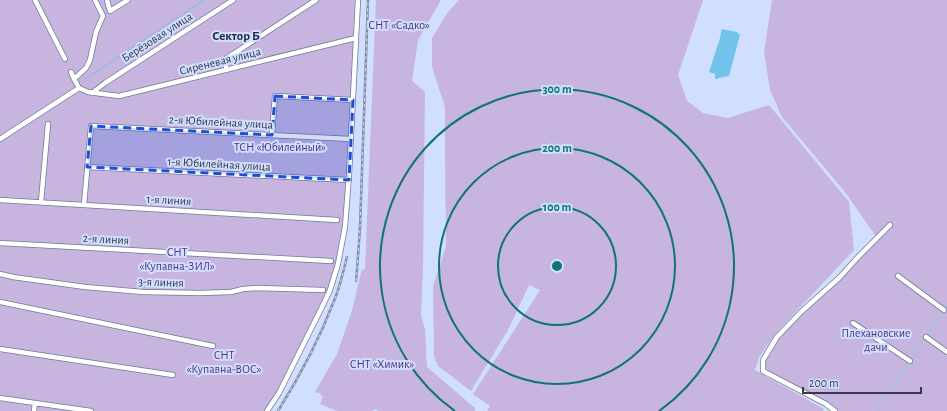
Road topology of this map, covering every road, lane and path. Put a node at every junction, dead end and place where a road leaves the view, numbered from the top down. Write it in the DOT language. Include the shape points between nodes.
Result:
graph roads {
  1 [pos="35,0"];
  2 [pos="95,0"];
  3 [pos="107,0"];
  4 [pos="128,0"];
  5 [pos="233,0"];
  6 [pos="316,0"];
  7 [pos="358,0"];
  8 [pos="356,38"];
  9 [pos="64,59"];
  10 [pos="227,70"];
  11 [pos="71,72"];
  12 [pos="74,79"];
  13 [pos="79,88"];
  14 [pos="90,92"];
  15 [pos="353,100"];
  16 [pos="48,124"];
  17 [pos="272,135"];
  18 [pos="0,139"];
  19 [pos="351,139"];
  20 [pos="87,167"];
  21 [pos="349,180"];
  22 [pos="0,200"];
  23 [pos="41,202"];
  24 [pos="84,205"];
  25 [pos="337,220"];
  26 [pos="890,225"];
  27 [pos="0,243"];
  28 [pos="331,261"];
  29 [pos="0,274"];
  30 [pos="898,276"];
  31 [pos="323,290"];
  32 [pos="0,302"];
  33 [pos="944,310"];
  34 [pos="854,323"];
  35 [pos="926,337"];
  36 [pos="213,346"];
  37 [pos="0,349"];
  38 [pos="947,352"];
  39 [pos="910,361"];
  40 [pos="174,375"];
  41 [pos="0,398"];
  42 [pos="35,403"];
  43 [pos="34,411"];
  44 [pos="91,411"];
  45 [pos="267,411"];
  46 [pos="835,411"];
  1 -- 9 [label="street"];
  2 -- 12 [label="street" via="103,16 96,32 90,60 86,68"];
  3 -- 4 [label="street" via="110,11"];
  5 -- 14 [label="street, Берёзовая улица"];
  6 -- 10 [label="street" via="224,60"];
  7 -- 8 [label="street"];
  8 -- 10 [label="street, Сиреневая улица"];
  8 -- 15 [label="street"];
  10 -- 14 [label="street, Сиреневая улица" via="119,96"];
  11 -- 12 [label="street"];
  12 -- 13 [label="street"];
  13 -- 14 [label="street, Сиреневая улица"];
  13 -- 18 [label="street"];
  15 -- 17 [label="street" via="275,96"];
  15 -- 19 [label="street"];
  16 -- 23 [label="street"];
  17 -- 19 [label="street, 2-я Юбилейная улица"];
  17 -- 20 [label="street, 2-я Юбилейная улица" via="91,126"];
  19 -- 21 [label="street"];
  20 -- 21 [label="street, 1-я Юбилейная улица"];
  20 -- 24 [label="street"];
  21 -- 45 [label="street" via="345,227 330,290 279,393"];
  22 -- 23 [label="street, 1-я линия"];
  23 -- 24 [label="street, 1-я линия"];
  24 -- 25 [label="street, 1-я линия"];
  26 -- 46 [label="street" via="777,337 763,360 763,371"];
  27 -- 28 [label="street, 2-я линия"];
  29 -- 31 [label="street, 3-я линия" via="85,287 143,292 231,292 257,288"];
  30 -- 33 [label="street"];
  32 -- 36 [label="street"];
  34 -- 39 [label="street"];
  35 -- 38 [label="street"];
  37 -- 40 [label="street"];
  41 -- 42 [label="street"];
  42 -- 43 [label="street"];
  42 -- 44 [label="street"];
}
